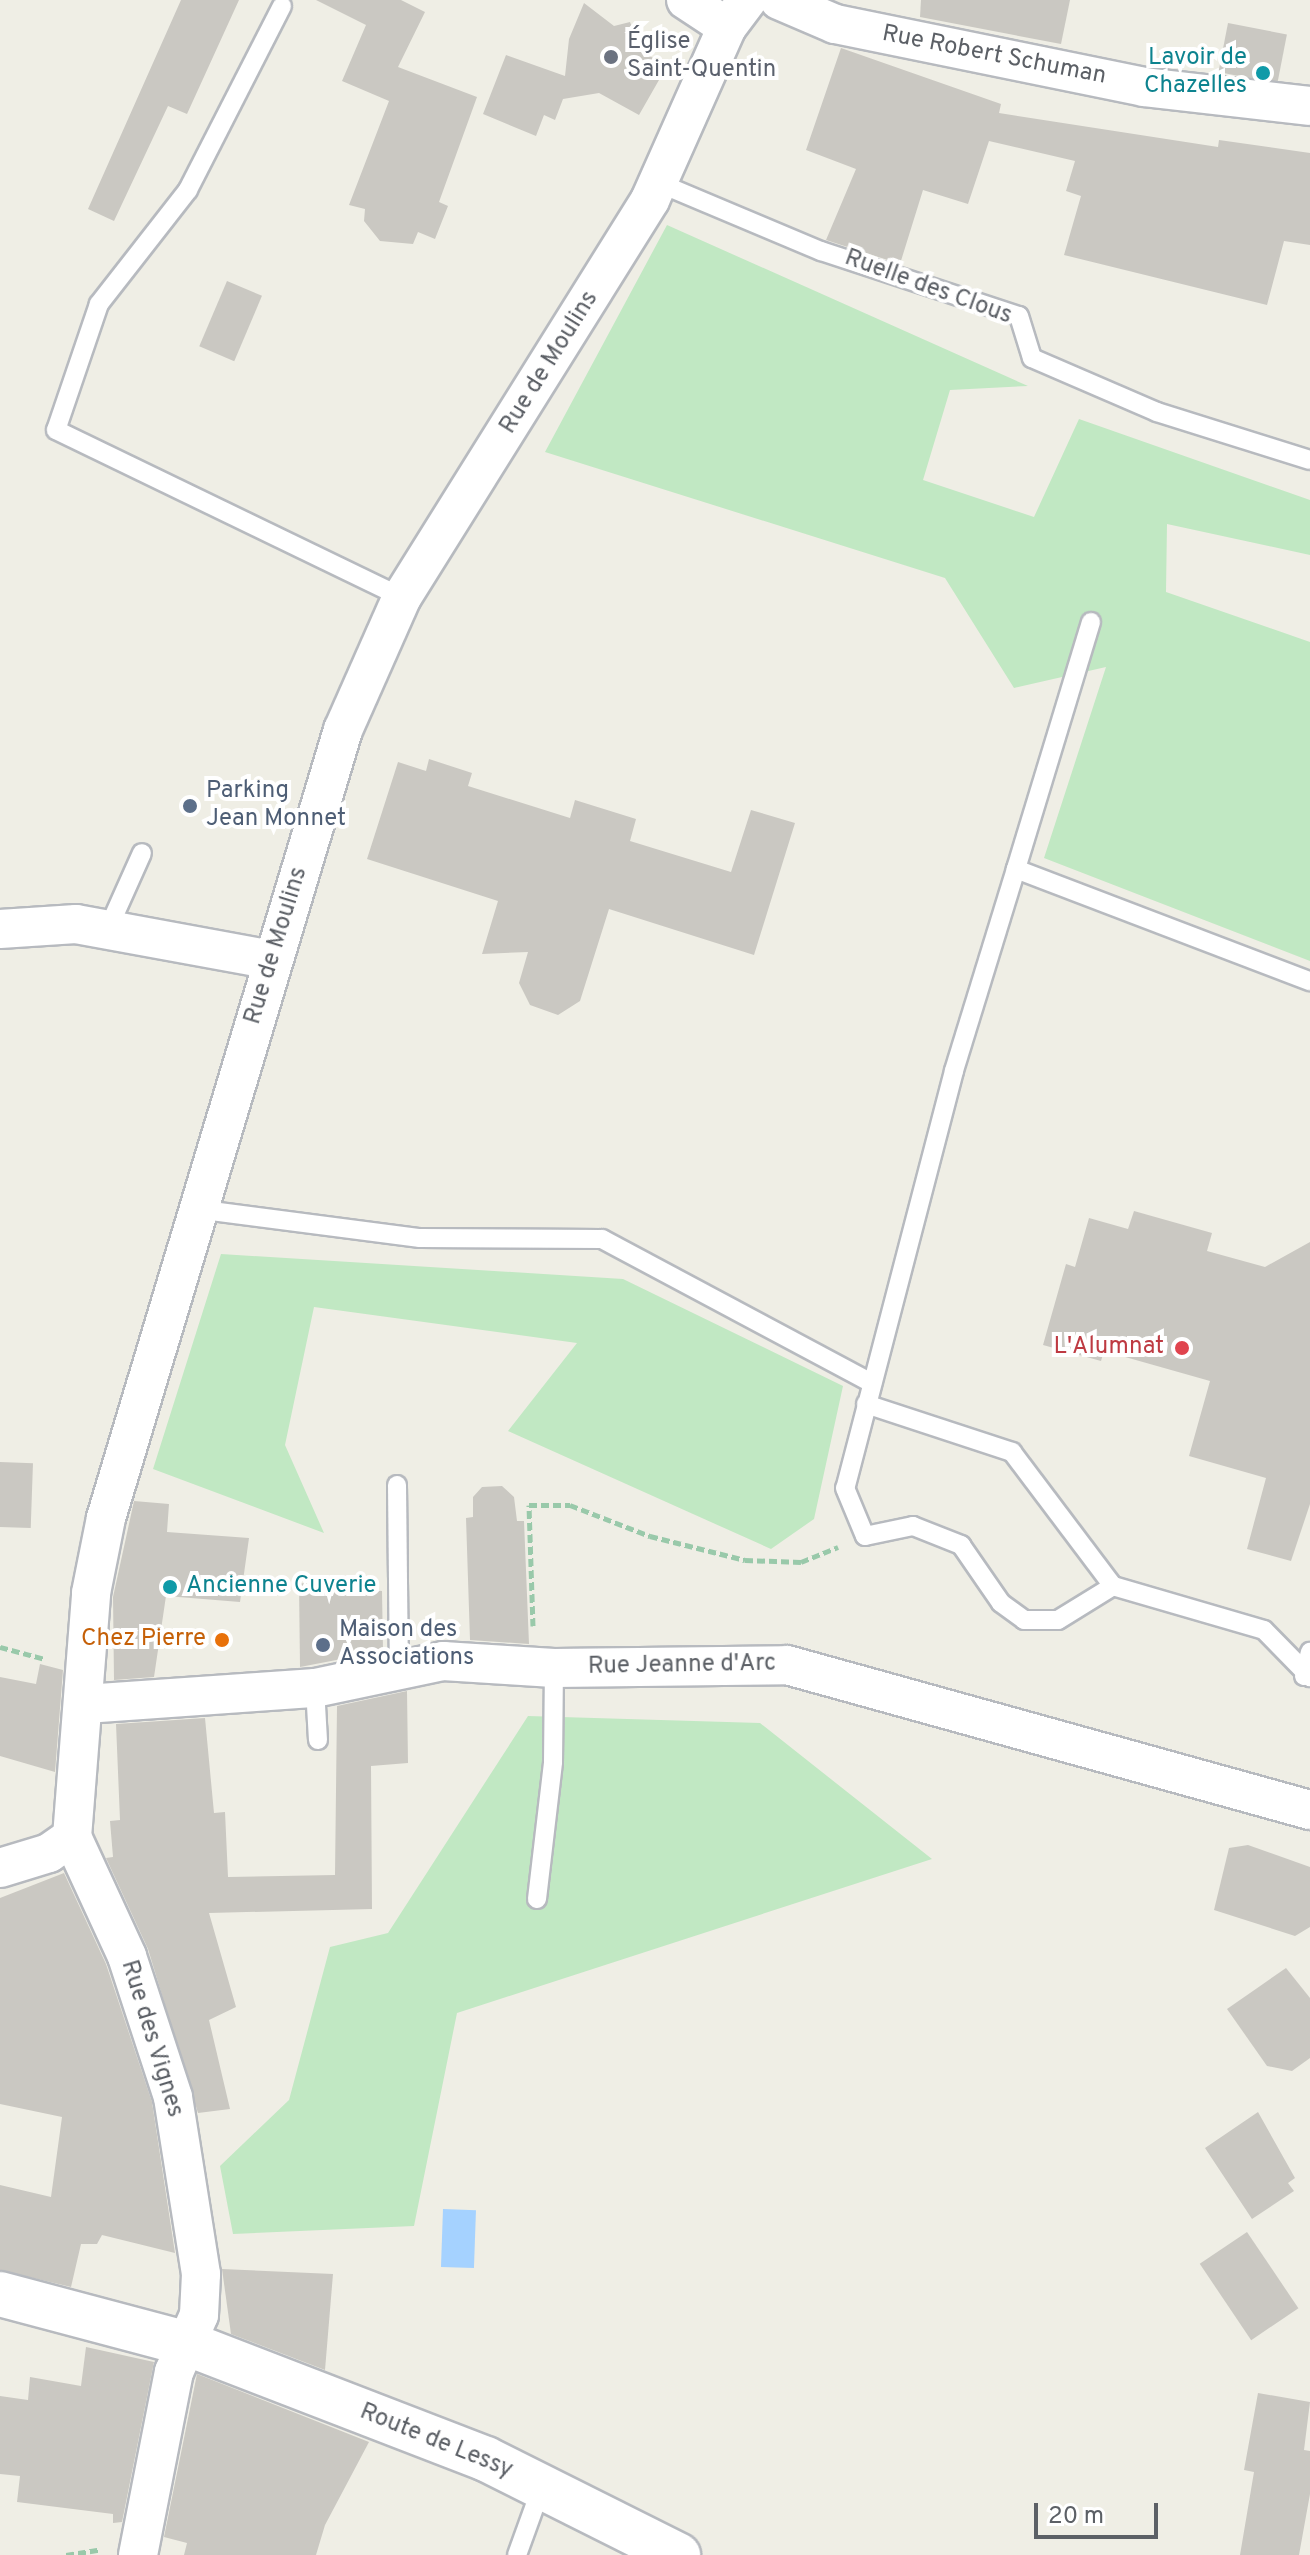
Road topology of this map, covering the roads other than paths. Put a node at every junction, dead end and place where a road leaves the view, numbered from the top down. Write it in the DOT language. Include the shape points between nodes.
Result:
graph roads {
  1 [pos="686,0"];
  2 [pos="779,0"];
  3 [pos="282,6"];
  4 [pos="737,13"];
  5 [pos="1310,106"];
  6 [pos="659,183"];
  7 [pos="1310,460"];
  8 [pos="402,597"];
  9 [pos="1091,622"];
  10 [pos="142,853"];
  11 [pos="1016,869"];
  12 [pos="0,929"];
  13 [pos="108,929"];
  14 [pos="272,960"];
  15 [pos="1310,981"];
  16 [pos="196,1209"];
  17 [pos="872,1383"];
  18 [pos="866,1404"];
  19 [pos="397,1485"];
  20 [pos="1113,1586"];
  21 [pos="1310,1652"];
  22 [pos="544,1668"];
  23 [pos="399,1669"];
  24 [pos="1307,1676"];
  25 [pos="315,1688"];
  26 [pos="85,1704"];
  27 [pos="318,1740"];
  28 [pos="1310,1810"];
  29 [pos="72,1837"];
  30 [pos="0,1868"];
  31 [pos="537,1899"];
  32 [pos="0,2294"];
  33 [pos="188,2344"];
  34 [pos="542,2486"];
  35 [pos="138,2555"];
  36 [pos="517,2555"];
  37 [pos="678,2555"];
  1 -- 4 [label="street"];
  2 -- 5 [label="street, Rue Robert Schuman" via="835,24 1144,87"];
  3 -- 8 [label="lane" via="188,190 99,304 56,430"];
  4 -- 6 [label="street, Rue de Moulins"];
  6 -- 7 [label="lane, Ruelle des Clous" via="821,251 1019,316 1032,358 1157,412"];
  6 -- 8 [label="street, Rue de Moulins"];
  8 -- 14 [label="street, Rue de Moulins" via="343,730"];
  9 -- 11 [label="lane"];
  10 -- 13 [label="lane"];
  11 -- 15 [label="lane"];
  11 -- 17 [label="lane" via="954,1071"];
  12 -- 13 [label="street"];
  13 -- 14 [label="street"];
  14 -- 16 [label="street, Rue de Moulins"];
  16 -- 17 [label="lane" via="420,1238 602,1239"];
  16 -- 26 [label="street, Rue de Moulins" via="106,1518 91,1593"];
  17 -- 18 [label="lane"];
  18 -- 20 [label="lane" via="1012,1452"];
  18 -- 20 [label="lane" via="845,1488 865,1536 913,1526 961,1545 1001,1603 1024,1620 1058,1620"];
  19 -- 23 [label="lane"];
  20 -- 24 [label="lane" via="1264,1630"];
  21 -- 24 [label="lane"];
  22 -- 23 [label="street, Rue Jeanne d'Arc" via="443,1661"];
  22 -- 28 [label="street, Rue Jeanne d'Arc" via="787,1665"];
  22 -- 31 [label="lane" via="553,1762"];
  23 -- 25 [label="street, Rue Jeanne d'Arc"];
  25 -- 26 [label="street, Rue Jeanne d'Arc"];
  25 -- 27 [label="lane"];
  26 -- 29 [label="street, Rue de Moulins"];
  29 -- 30 [label="street" via="49,1853"];
  29 -- 33 [label="street, Rue des Vignes" via="127,1956 173,2097 201,2274 199,2315"];
  32 -- 33 [label="street, Route de Lessy"];
  33 -- 34 [label="street, Route de Lessy"];
  33 -- 35 [label="street, Rue des Vignes" via="174,2372"];
  34 -- 36 [label="lane"];
  34 -- 37 [label="street, Route de Lessy"];
}
